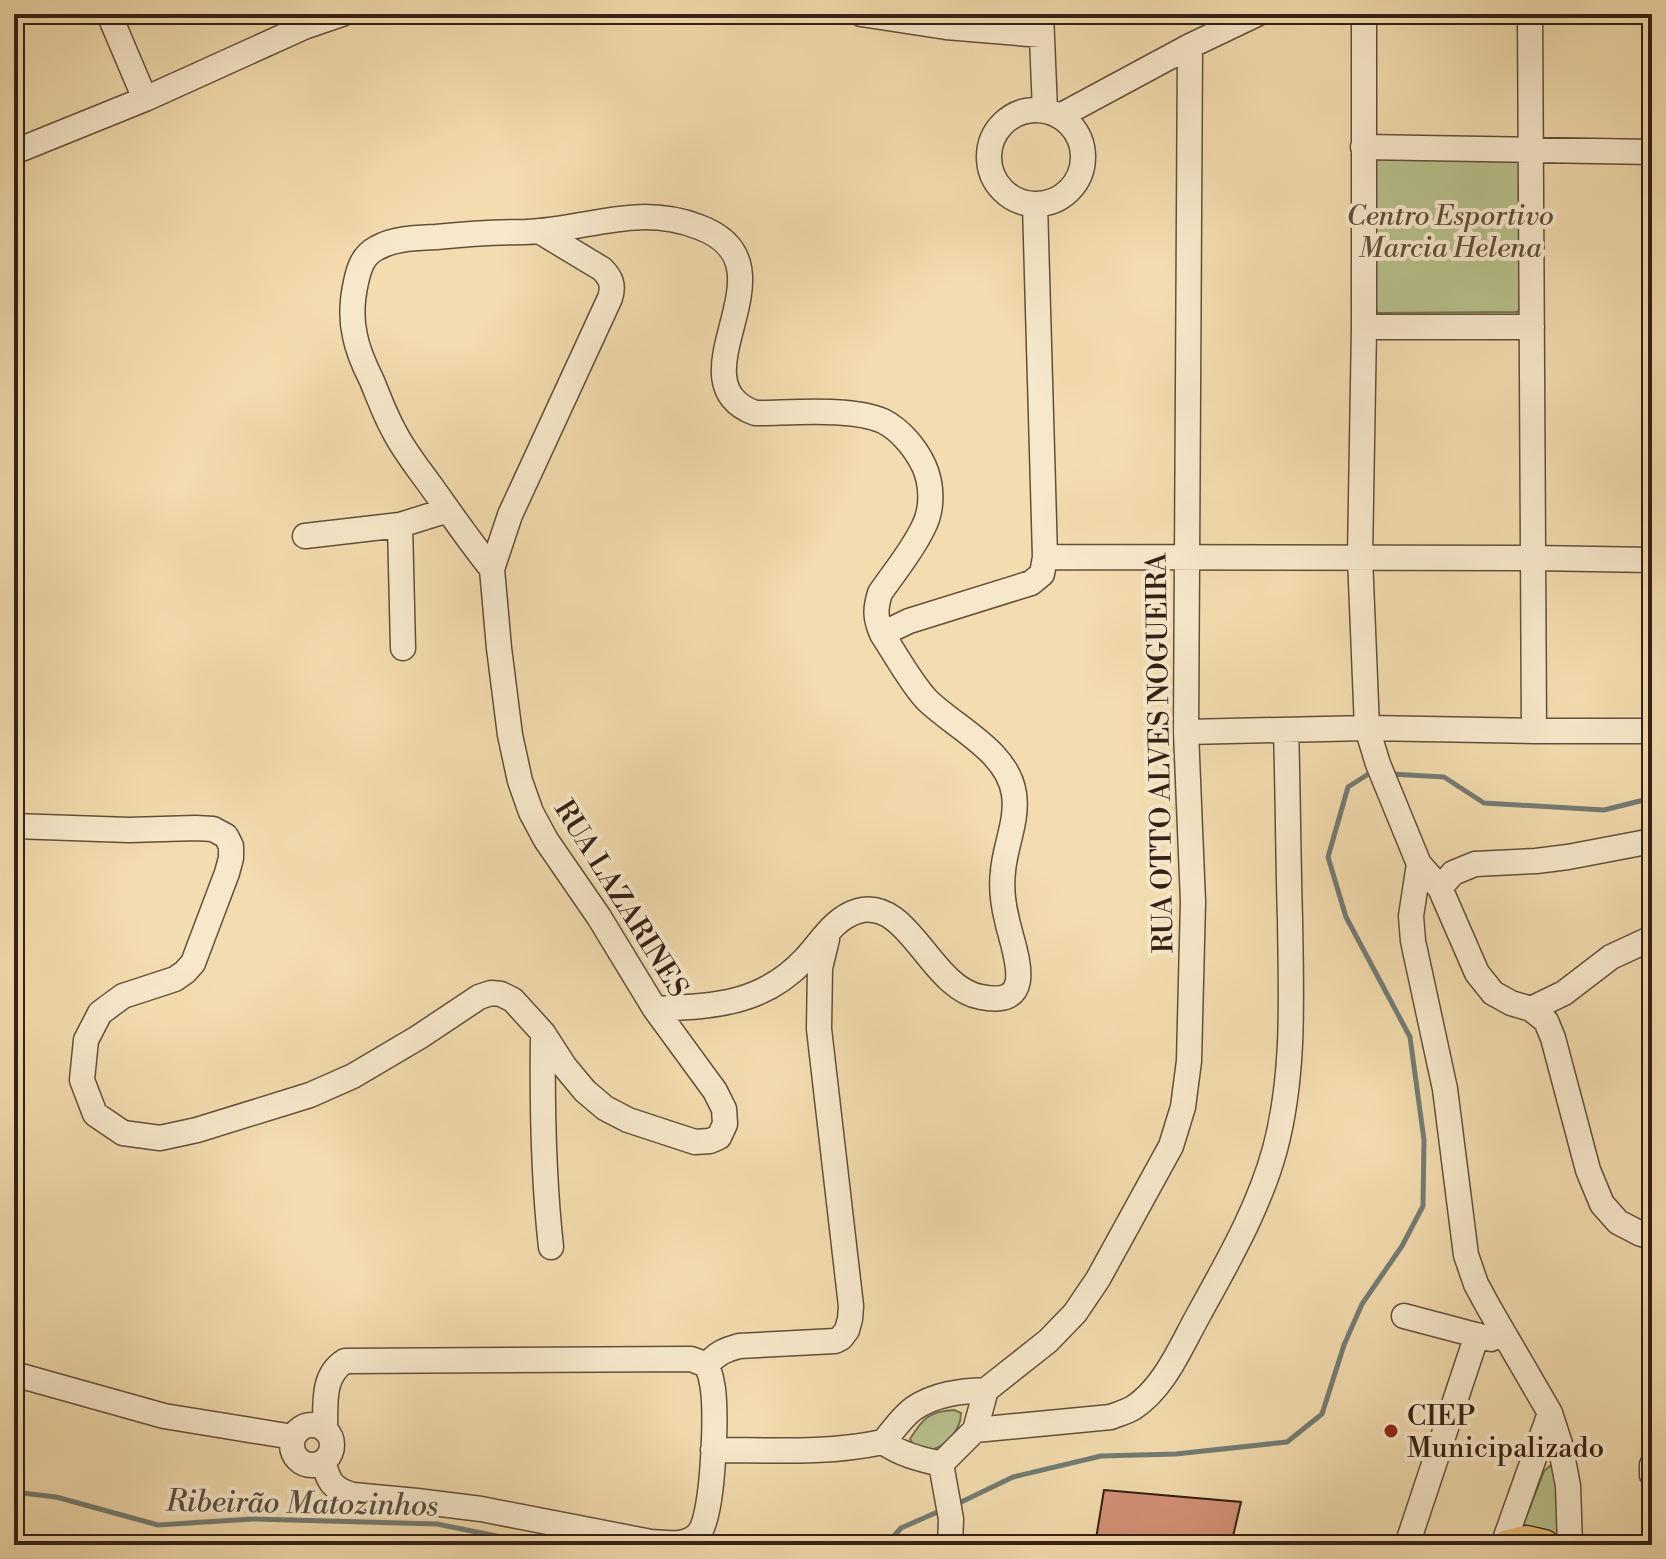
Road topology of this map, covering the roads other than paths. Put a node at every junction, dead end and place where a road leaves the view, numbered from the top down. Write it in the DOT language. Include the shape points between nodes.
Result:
graph roads {
  1 [pos="109,14"];
  2 [pos="342,14"];
  3 [pos="861,14"];
  4 [pos="1257,14"];
  5 [pos="1364,14"];
  6 [pos="1530,14"];
  7 [pos="301,21"];
  8 [pos="1041,24"];
  9 [pos="1190,46"];
  10 [pos="145,99"];
  11 [pos="1053,113"];
  12 [pos="1363,147"];
  13 [pos="1531,150"];
  14 [pos="14,152"];
  15 [pos="1652,152"];
  16 [pos="1035,204"];
  17 [pos="539,231"];
  18 [pos="1364,327"];
  19 [pos="1532,327"];
  20 [pos="448,510"];
  21 [pos="400,525"];
  22 [pos="305,536"];
  23 [pos="1045,557"];
  24 [pos="1186,557"];
  25 [pos="1360,557"];
  26 [pos="1534,558"];
  27 [pos="1652,560"];
  28 [pos="492,569"];
  29 [pos="882,634"];
  30 [pos="403,648"];
  31 [pos="1367,728"];
  32 [pos="1286,730"];
  33 [pos="1534,731"];
  34 [pos="1652,731"];
  35 [pos="1186,732"];
  36 [pos="14,826"];
  37 [pos="1652,841"];
  38 [pos="1419,864"];
  39 [pos="1440,888"];
  40 [pos="829,930"];
  41 [pos="1651,946"];
  42 [pos="655,1009"];
  43 [pos="1531,1009"];
  44 [pos="543,1033"];
  45 [pos="1652,1237"];
  46 [pos="551,1247"];
  47 [pos="1404,1316"];
  48 [pos="1477,1335"];
  49 [pos="1512,1345"];
  50 [pos="707,1365"];
  51 [pos="14,1374"];
  52 [pos="986,1390"];
  53 [pos="1550,1413"];
  54 [pos="325,1430"];
  55 [pos="975,1430"];
  56 [pos="293,1437"];
  57 [pos="883,1442"];
  58 [pos="713,1450"];
  59 [pos="323,1462"];
  60 [pos="941,1464"];
  61 [pos="1652,1465"];
  62 [pos="1652,1475"];
  63 [pos="950,1545"];
  64 [pos="1407,1545"];
  65 [pos="1505,1545"];
  66 [pos="1544,1545"];
  67 [pos="1570,1545"];
  1 -- 10 [label="street"];
  2 -- 7 [label="street"];
  3 -- 8 [label="street" via="946,27"];
  4 -- 9 [label="street"];
  5 -- 12 [label="street"];
  6 -- 13 [label="street"];
  7 -- 10 [label="street"];
  8 -- 11 [label="street"];
  9 -- 11 [label="street"];
  9 -- 24 [label="street, RUA OTTO ALVES NOGUEIRA"];
  10 -- 14 [label="street"];
  11 -- 16 [label="street" via="1072,126 1079,139 1081,170 1064,194"];
  11 -- 16 [label="street" via="1015,114 1002,123 989,151 990,167 1006,193"];
  12 -- 13 [label="street"];
  12 -- 18 [label="street"];
  13 -- 15 [label="street"];
  13 -- 19 [label="street"];
  16 -- 23 [label="street"];
  17 -- 20 [label="street" via="388,243 364,258 357,274 352,311 362,358 395,434"];
  17 -- 28 [label="street, RUA LAZARINES" via="602,269 613,287 510,515"];
  17 -- 29 [label="street" via="639,216 672,219 717,235 735,252 740,276 724,371 732,400 755,413 865,416 885,422 910,444 929,478 930,503 925,525 880,593 876,619"];
  18 -- 19 [label="street"];
  18 -- 25 [label="street"];
  19 -- 26 [label="street"];
  20 -- 21 [label="street"];
  20 -- 28 [label="street"];
  21 -- 22 [label="street"];
  21 -- 30 [label="street"];
  23 -- 24 [label="street"];
  23 -- 29 [label="street" via="1042,574 1031,583"];
  24 -- 25 [label="street"];
  24 -- 35 [label="street, RUA OTTO ALVES NOGUEIRA"];
  25 -- 26 [label="street"];
  25 -- 31 [label="street"];
  26 -- 27 [label="street"];
  26 -- 33 [label="street"];
  28 -- 42 [label="street, RUA LAZARINES" via="520,781 546,840"];
  29 -- 40 [label="street" via="924,697 986,748 1011,779 1013,821 1002,881 1018,980 1008,995 996,998 965,993 929,959 906,927 875,911 860,910"];
  31 -- 32 [label="street"];
  31 -- 33 [label="street"];
  31 -- 38 [label="street"];
  32 -- 35 [label="street"];
  32 -- 55 [label="street" via="1289,1060 1285,1106 1259,1197 1233,1253 1150,1395 1111,1417"];
  33 -- 34 [label="street"];
  35 -- 52 [label="street, RUA OTTO ALVES NOGUEIRA" via="1193,902 1183,1107 1171,1146 1075,1313"];
  36 -- 44 [label="street, RUA LAZARINES" via="213,829 231,846 227,873 193,963 175,979 123,996 100,1013 86,1040 82,1080 95,1114 123,1133 160,1138 310,1095 353,1076 491,993 513,1000"];
  37 -- 39 [label="street" via="1568,857 1475,864 1453,873"];
  38 -- 39 [label="street"];
  38 -- 49 [label="street" via="1413,941 1445,1089 1466,1255 1476,1284"];
  39 -- 43 [label="street" via="1477,973 1493,993"];
  40 -- 42 [label="street" via="804,960 754,996"];
  40 -- 50 [label="street" via="820,968 819,1029 849,1285 847,1330 835,1341 739,1346 716,1355"];
  41 -- 43 [label="street" via="1611,957 1564,993"];
  42 -- 44 [label="street, RUA LAZARINES" via="720,1100 725,1124 719,1137 695,1142 605,1108 575,1079"];
  43 -- 45 [label="street" via="1546,1021 1553,1038 1602,1204 1618,1222"];
  44 -- 46 [label="street" via="543,1144"];
  47 -- 48 [label="street"];
  48 -- 49 [label="street"];
  48 -- 64 [label="street"];
  49 -- 53 [label="street"];
  50 -- 54 [label="street" via="691,1359 345,1361 328,1381"];
  50 -- 58 [label="street" via="713,1389"];
  51 -- 56 [label="street" via="164,1416"];
  52 -- 55 [label="street"];
  52 -- 57 [label="street" via="960,1391 911,1410"];
  53 -- 65 [label="street"];
  53 -- 67 [label="street" via="1568,1486"];
  54 -- 56 [label="street" via="308,1425"];
  54 -- 59 [label="street" via="332,1447"];
  55 -- 60 [label="street"];
  56 -- 59 [label="street" via="292,1450 299,1461"];
  57 -- 58 [label="street" via="812,1450"];
  57 -- 60 [label="street" via="898,1452"];
  58 -- 59 [label="street" via="704,1524 694,1538 673,1544 449,1504 353,1495 333,1486"];
  60 -- 63 [label="street"];
  61 -- 62 [label="street"];
  65 -- 66 [label="main road"];
}
